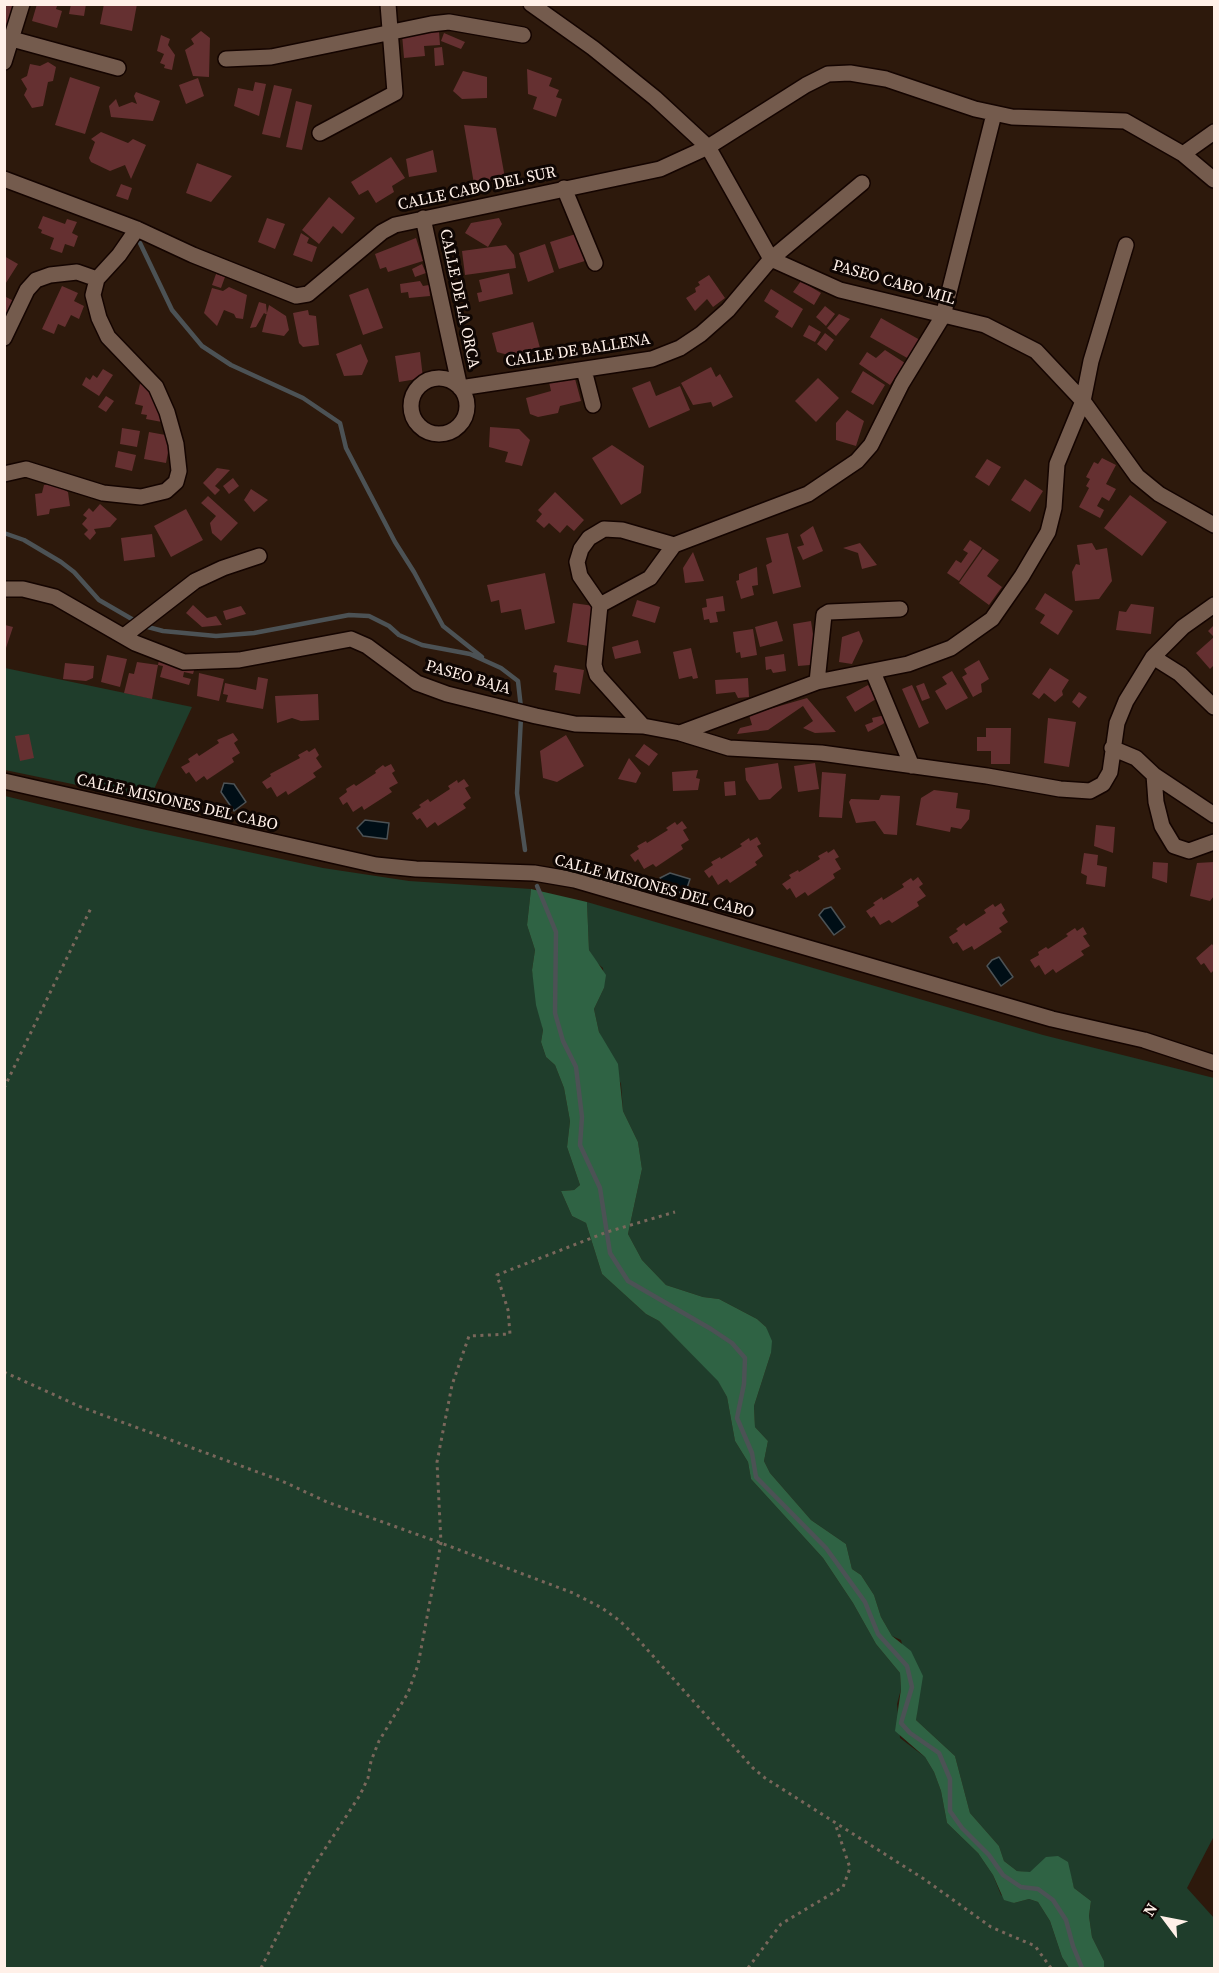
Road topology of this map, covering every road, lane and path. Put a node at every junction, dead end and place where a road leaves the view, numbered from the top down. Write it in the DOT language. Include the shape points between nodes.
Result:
graph roads {
  1 [pos="22,4"];
  2 [pos="388,4"];
  3 [pos="531,4"];
  4 [pos="388,34"];
  5 [pos="523,35"];
  6 [pos="12,39"];
  7 [pos="226,59"];
  8 [pos="4,62"];
  9 [pos="118,68"];
  10 [pos="994,114"];
  11 [pos="1215,132"];
  12 [pos="320,133"];
  13 [pos="708,147"];
  14 [pos="1183,154"];
  15 [pos="4,179"];
  16 [pos="1215,180"];
  17 [pos="862,183"];
  18 [pos="564,188"];
  19 [pos="423,218"];
  20 [pos="137,229"];
  21 [pos="1126,244"];
  22 [pos="771,259"];
  23 [pos="596,263"];
  24 [pos="97,279"];
  25 [pos="943,316"];
  26 [pos="4,338"];
  27 [pos="585,370"];
  28 [pos="460,388"];
  29 [pos="1083,401"];
  30 [pos="593,405"];
  31 [pos="4,474"];
  32 [pos="1215,525"];
  33 [pos="674,545"];
  34 [pos="260,556"];
  35 [pos="4,589"];
  36 [pos="600,605"];
  37 [pos="1215,605"];
  38 [pos="900,609"];
  39 [pos="124,636"];
  40 [pos="1153,657"];
  41 [pos="873,672"];
  42 [pos="817,682"];
  43 [pos="1215,707"];
  44 [pos="643,726"];
  45 [pos="680,733"];
  46 [pos="1112,747"];
  47 [pos="912,766"];
  48 [pos="1154,775"];
  49 [pos="4,782"];
  50 [pos="1215,815"];
  51 [pos="1215,842"];
  52 [pos="92,906"];
  53 [pos="1215,1063"];
  54 [pos="4,1088"];
  55 [pos="675,1212"];
  56 [pos="4,1372"];
  57 [pos="441,1543"];
  58 [pos="836,1824"];
  59 [pos="261,1968"];
  60 [pos="748,1968"];
  61 [pos="1051,1968"];
  1 -- 6 [label="street"];
  2 -- 4 [label="street"];
  3 -- 13 [label="street" via="655,98"];
  4 -- 5 [label="street" via="449,22"];
  4 -- 7 [label="street" via="271,57"];
  4 -- 12 [label="street" via="395,93"];
  6 -- 8 [label="street"];
  6 -- 9 [label="street"];
  10 -- 13 [label="street, CALLE CABO DEL SUR" via="886,78 828,74"];
  10 -- 14 [label="street, CALLE CABO DEL SUR" via="1125,121"];
  10 -- 25 [label="street"];
  11 -- 14 [label="street"];
  13 -- 18 [label="street, CALLE CABO DEL SUR" via="660,169"];
  13 -- 22 [label="street"];
  14 -- 16 [label="street, CALLE CABO DEL SUR"];
  15 -- 20 [label="street, CALLE CABO DEL SUR"];
  17 -- 22 [label="street, CALLE DE BALLENA"];
  18 -- 19 [label="street, CALLE CABO DEL SUR"];
  18 -- 23 [label="street"];
  19 -- 20 [label="street, CALLE CABO DEL SUR" via="382,232 308,294 296,296"];
  19 -- 28 [label="street, CALLE DE LA ORCA"];
  20 -- 24 [label="street"];
  21 -- 29 [label="street"];
  22 -- 25 [label="street, PASEO CABO MIL" via="840,290"];
  22 -- 27 [label="street, CALLE DE BALLENA" via="728,310 680,348 652,359"];
  24 -- 26 [label="street" via="77,272 36,280 27,290"];
  24 -- 31 [label="street" via="93,295 108,337 156,387 167,412 177,453 176,483 166,491 141,497 104,493 26,469"];
  25 -- 29 [label="street, PASEO CABO MIL" via="985,325 1036,351"];
  25 -- 33 [label="street" via="902,383 882,428 856,461 808,494"];
  27 -- 28 [label="street, CALLE DE BALLENA"];
  27 -- 30 [label="street"];
  29 -- 32 [label="street, PASEO CABO MIL" via="1137,476 1158,494"];
  29 -- 41 [label="street" via="1057,464 1048,532 992,619 951,648"];
  33 -- 36 [label="street" via="650,578"];
  33 -- 36 [label="street" via="622,530 604,529 589,538 581,549 578,569"];
  34 -- 39 [label="street" via="195,581"];
  35 -- 39 [label="street, PASEO BAJA" via="55,597"];
  36 -- 44 [label="street" via="594,665 597,675"];
  37 -- 40 [label="street" via="1183,627"];
  38 -- 42 [label="street" via="824,615"];
  39 -- 44 [label="street, PASEO BAJA" via="184,662 239,660 351,639 368,646 417,683 447,694 575,724"];
  40 -- 43 [label="street" via="1180,674"];
  40 -- 46 [label="street" via="1126,701"];
  41 -- 42 [label="street"];
  41 -- 47 [label="street"];
  42 -- 45 [label="street"];
  44 -- 45 [label="street, PASEO BAJA"];
  45 -- 47 [label="street, PASEO BAJA" via="729,748 821,753"];
  46 -- 47 [label="street, PASEO BAJA" via="1110,772 1103,784 1090,791"];
  46 -- 48 [label="street" via="1136,758"];
  48 -- 50 [label="street"];
  48 -- 51 [label="street" via="1162,826 1174,846 1189,851"];
  49 -- 53 [label="street, CALLE MISIONES DEL CABO" via="376,865 534,873 575,880"];
  52 -- 54 [label="path"];
  55 -- 57 [label="path" via="607,1232 497,1275 508,1310 510,1334 469,1336 452,1385 436,1462"];
  56 -- 57 [label="path" via="81,1407 177,1440 327,1502"];
  57 -- 58 [label="path" via="573,1593 620,1621 753,1768"];
  57 -- 59 [label="path" via="418,1665 408,1693 379,1741 360,1795 308,1875"];
  58 -- 60 [label="path" via="850,1868 843,1887 781,1924"];
  58 -- 61 [label="path" via="991,1927 1035,1946"];
}
